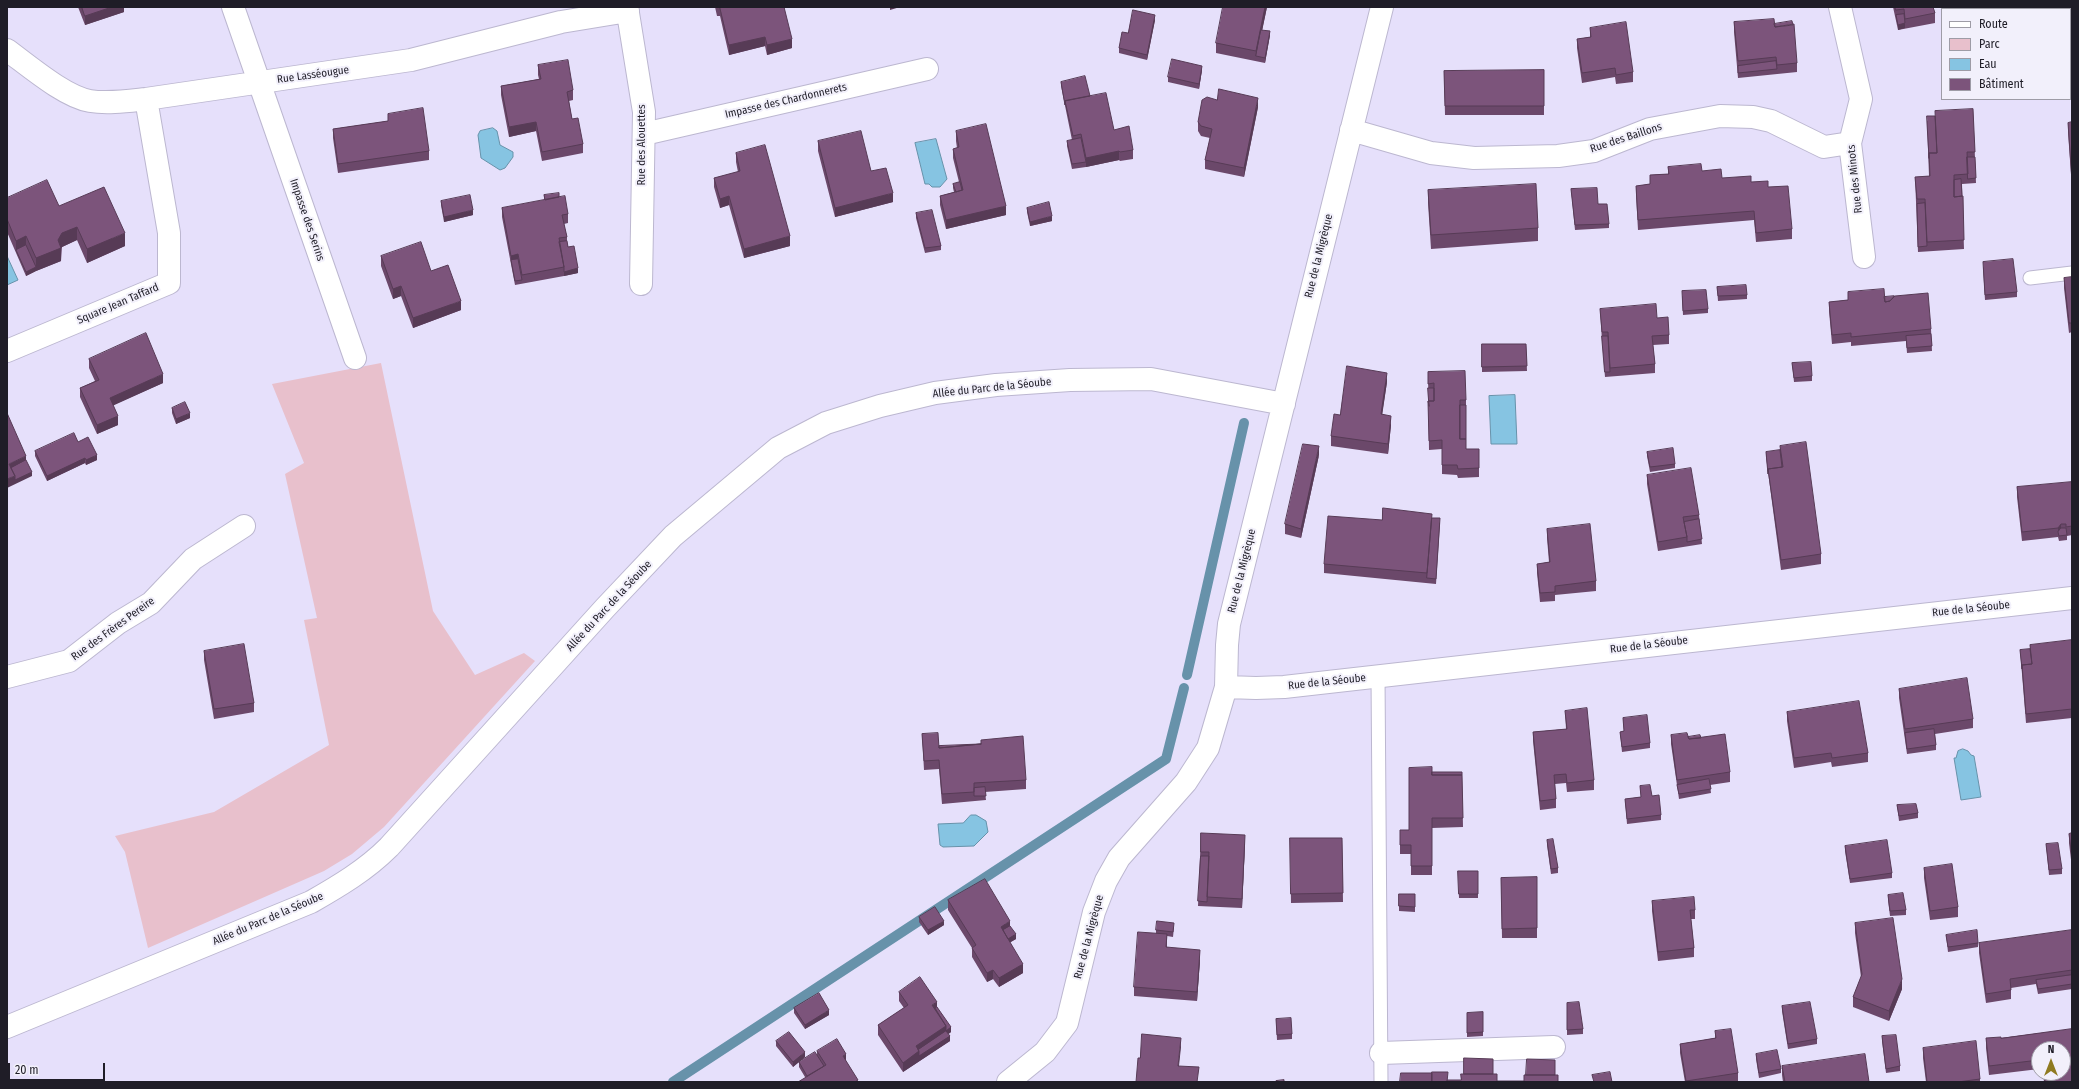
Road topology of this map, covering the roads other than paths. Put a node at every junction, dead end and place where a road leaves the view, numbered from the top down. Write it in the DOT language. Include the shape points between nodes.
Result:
graph roads {
  1 [pos="233,7"];
  2 [pos="1382,7"];
  3 [pos="1840,7"];
  4 [pos="628,9"];
  5 [pos="7,50"];
  6 [pos="927,69"];
  7 [pos="259,83"];
  8 [pos="146,99"];
  9 [pos="1351,130"];
  10 [pos="644,134"];
  11 [pos="1850,143"];
  12 [pos="1864,258"];
  13 [pos="2072,274"];
  14 [pos="2030,278"];
  15 [pos="640,284"];
  16 [pos="7,351"];
  17 [pos="355,358"];
  18 [pos="1284,404"];
  19 [pos="244,526"];
  20 [pos="2072,598"];
  21 [pos="1378,676"];
  22 [pos="7,677"];
  23 [pos="1226,687"];
  24 [pos="7,1027"];
  25 [pos="1554,1047"];
  26 [pos="1381,1053"];
  27 [pos="1008,1082"];
  28 [pos="1381,1082"];
  1 -- 7 [label="street, Impasse des Serins"];
  2 -- 9 [label="street, Rue de la Migrèque"];
  3 -- 11 [label="street, Rue des Minots" via="1861,99"];
  4 -- 7 [label="street, Rue Lasséougue" via="561,22 411,60"];
  4 -- 10 [label="street, Rue des Alouettes" via="640,85"];
  5 -- 8 [label="street, Rue Lasséougue" via="72,95 90,101"];
  6 -- 10 [label="street, Impasse des Chardonnerets"];
  7 -- 8 [label="street, Rue Lasséougue"];
  7 -- 17 [label="street, Impasse des Serins"];
  8 -- 16 [label="street, Square Jean Taffard" via="169,233 169,283"];
  9 -- 11 [label="street, Rue des Baillons" via="1431,153 1474,158 1558,156 1594,151 1650,129 1720,116 1771,121 1824,147"];
  9 -- 18 [label="street, Rue de la Migrèque"];
  10 -- 15 [label="street, Rue des Alouettes"];
  11 -- 12 [label="street, Rue des Minots"];
  13 -- 14 [label="lane"];
  18 -- 23 [label="street, Rue de la Migrèque" via="1229,624"];
  18 -- 24 [label="street, Allée du Parc de la Séoube" via="1151,379 1070,380 996,385 935,393 880,406 826,423 778,448 673,536 389,847 366,867 311,902"];
  19 -- 22 [label="street, Rue des Frères Pereire" via="194,559 151,603 118,623 69,661"];
  20 -- 21 [label="street, Rue de la Séoube"];
  21 -- 23 [label="street, Rue de la Séoube" via="1284,687"];
  21 -- 26 [label="lane"];
  23 -- 27 [label="street, Rue de la Migrèque" via="1208,748 1186,782 1119,858 1106,881 1094,912 1067,1023 1045,1052"];
  25 -- 26 [label="street"];
  26 -- 28 [label="lane"];
}
